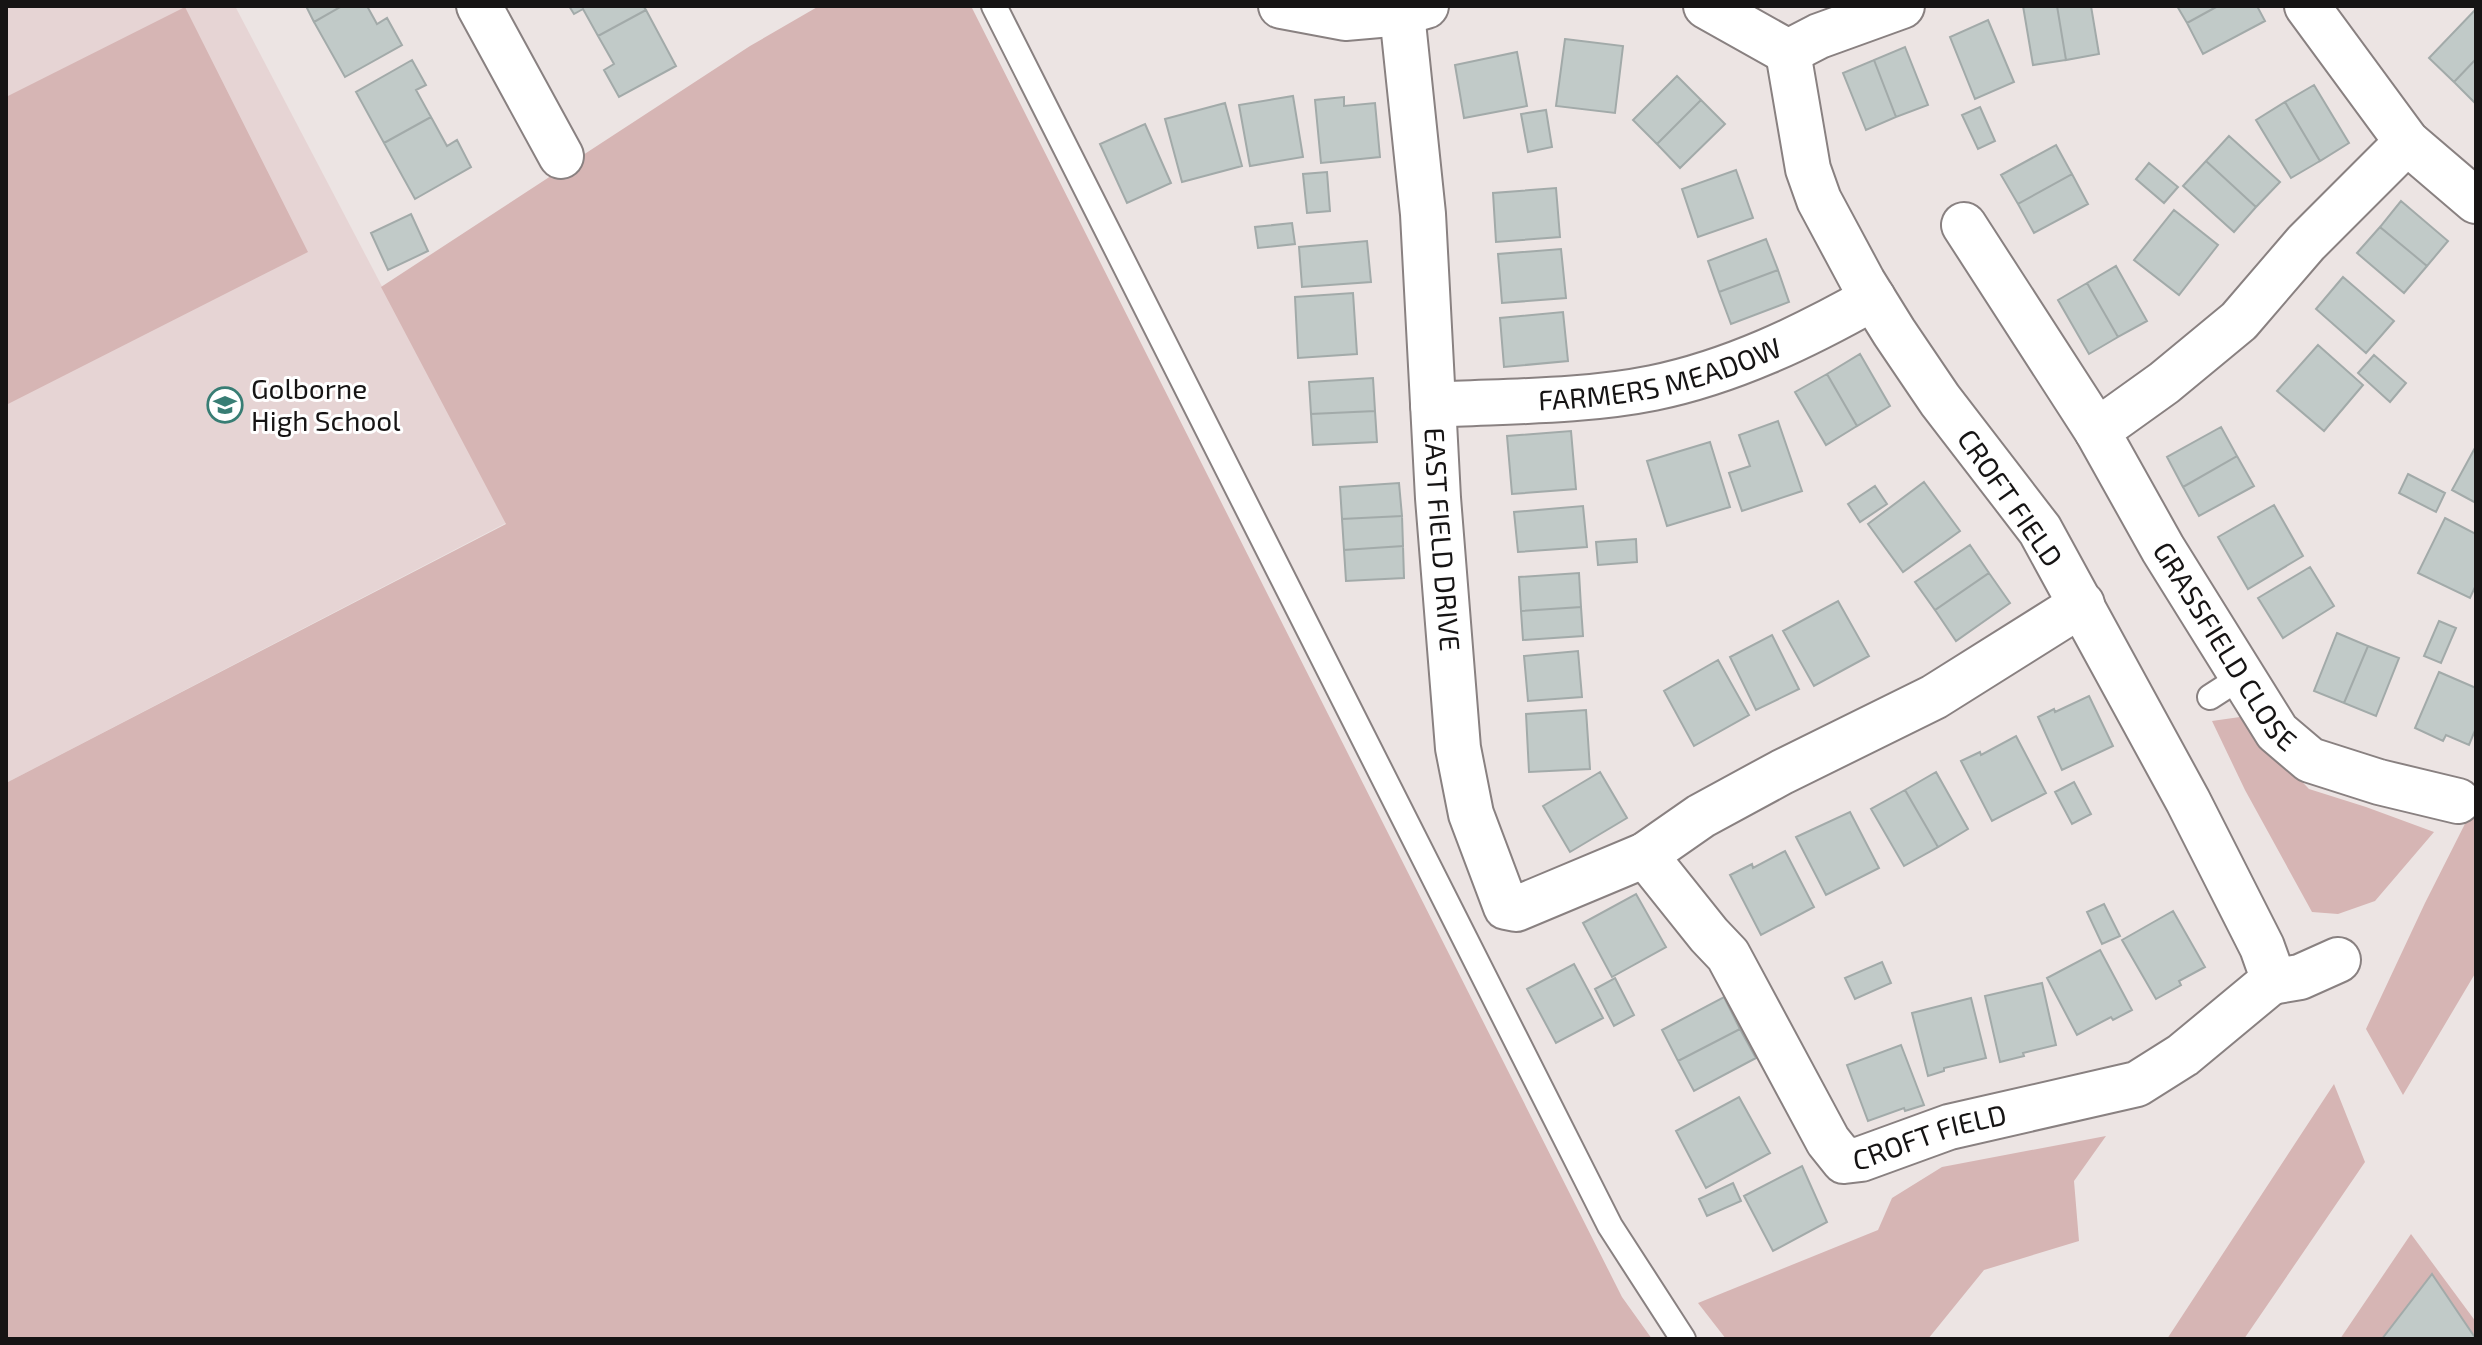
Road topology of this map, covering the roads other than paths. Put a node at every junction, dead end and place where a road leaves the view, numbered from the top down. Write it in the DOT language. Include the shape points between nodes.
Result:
graph roads {
  1 [pos="479,6"];
  2 [pos="994,6"];
  3 [pos="1281,6"];
  4 [pos="1706,6"];
  5 [pos="2307,6"];
  6 [pos="1884,9"];
  7 [pos="1414,10"];
  8 [pos="1788,52"];
  9 [pos="2407,142"];
  10 [pos="561,156"];
  11 [pos="2476,201"];
  12 [pos="1964,225"];
  13 [pos="1873,298"];
  14 [pos="1433,405"];
  15 [pos="2097,431"];
  16 [pos="2082,604"];
  17 [pos="2458,801"];
  18 [pos="1645,855"];
  19 [pos="2338,960"];
  20 [pos="2271,982"];
  21 [pos="1683,1339"];
  1 -- 10 [label="street"];
  2 -- 21 [label="lane" via="1610,1226"];
  3 -- 7 [label="street" via="1345,18"];
  4 -- 8 [label="street"];
  5 -- 9 [label="street"];
  6 -- 8 [label="street"];
  7 -- 14 [label="street, EAST FIELD DRIVE"];
  8 -- 13 [label="street, CROFT FIELD" via="1808,169 1819,200"];
  9 -- 11 [label="street"];
  9 -- 15 [label="street" via="2306,243 2239,321"];
  12 -- 15 [label="street, GRASSFIELD CLOSE"];
  13 -- 14 [label="street, FARMERS MEADOW" via="1757,356 1652,388"];
  13 -- 16 [label="street, CROFT FIELD" via="1940,400 2040,530"];
  14 -- 18 [label="street, EAST FIELD DRIVE" via="1458,748 1467,799 1503,902 1516,909"];
  15 -- 17 [label="street, GRASSFIELD CLOSE" via="2163,549 2226,687 2310,760"];
  16 -- 18 [label="street, EAST FIELD DRIVE" via="1934,697 1701,816"];
  16 -- 20 [label="street, CROFT FIELD" via="2256,933"];
  18 -- 20 [label="street, CROFT FIELD" via="1728,955 1828,1141 1844,1161 1949,1127 2137,1084 2183,1055"];
  19 -- 20 [label="street, CROFT FIELD" via="2300,977"];
}
